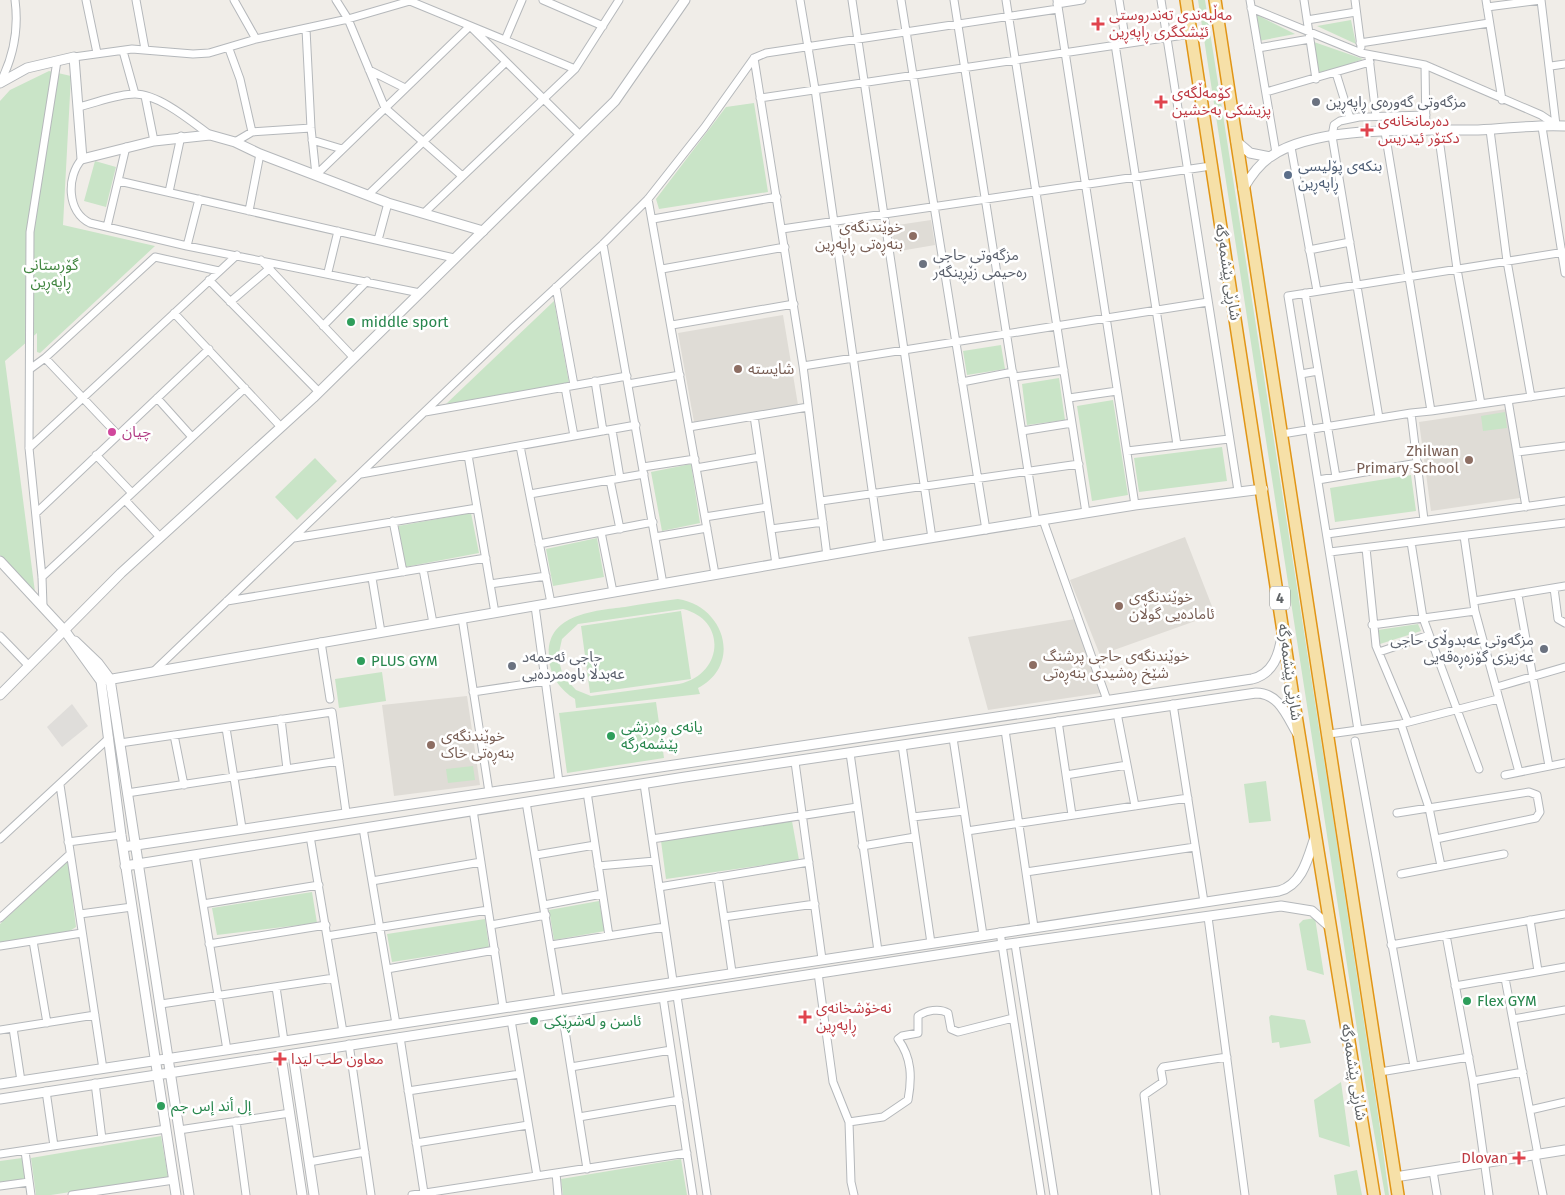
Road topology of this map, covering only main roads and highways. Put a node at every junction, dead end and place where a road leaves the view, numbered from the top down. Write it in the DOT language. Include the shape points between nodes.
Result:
graph roads {
  1 [pos="1186,0"];
  2 [pos="1215,0"];
  3 [pos="1374,1195"];
  4 [pos="1398,1195"];
  1 -- 3 [label="highway, شاڕێی پێشمەرگە / 4"];
  2 -- 4 [label="highway, شاڕێی پێشمەرگە / 4"];
}
